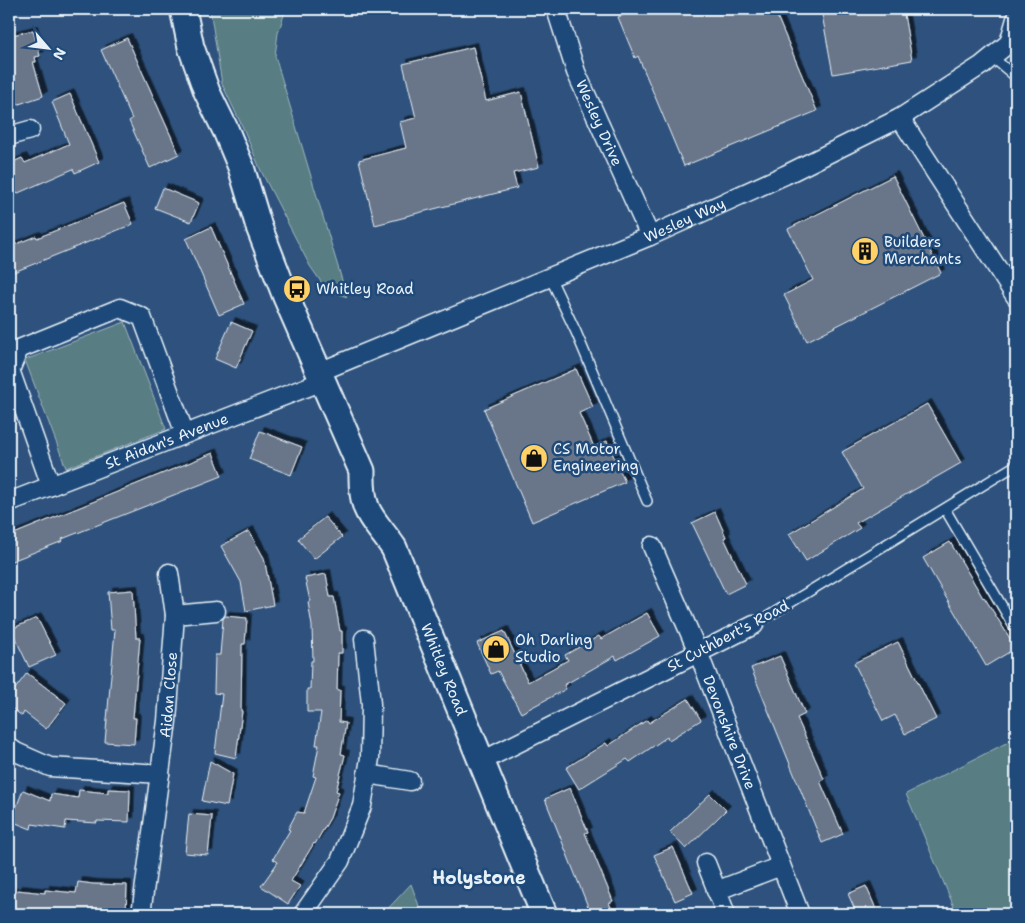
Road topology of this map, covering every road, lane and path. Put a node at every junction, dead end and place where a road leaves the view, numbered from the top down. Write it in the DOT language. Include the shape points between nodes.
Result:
graph roads {
  1 [pos="183,9"];
  2 [pos="556,9"];
  3 [pos="1015,27"];
  4 [pos="992,57"];
  5 [pos="1016,78"];
  6 [pos="900,118"];
  7 [pos="30,130"];
  8 [pos="9,136"];
  9 [pos="650,236"];
  10 [pos="550,277"];
  11 [pos="1016,297"];
  12 [pos="321,376"];
  13 [pos="186,434"];
  14 [pos="1016,465"];
  15 [pos="51,486"];
  16 [pos="647,501"];
  17 [pos="9,502"];
  18 [pos="945,509"];
  19 [pos="652,546"];
  20 [pos="169,573"];
  21 [pos="216,611"];
  22 [pos="175,615"];
  23 [pos="754,626"];
  24 [pos="1016,630"];
  25 [pos="364,640"];
  26 [pos="698,652"];
  27 [pos="9,746"];
  28 [pos="482,761"];
  29 [pos="160,774"];
  30 [pos="367,774"];
  31 [pos="410,781"];
  32 [pos="706,863"];
  33 [pos="781,866"];
  34 [pos="716,890"];
  35 [pos="141,914"];
  36 [pos="303,914"];
  37 [pos="544,914"];
  38 [pos="726,914"];
  39 [pos="800,914"];
  1 -- 12 [label="street, Whitley Road" via="191,48 207,92 237,158 259,227"];
  2 -- 9 [label="street, Wesley Drive" via="576,72"];
  3 -- 4 [label="street, Wesley Way" via="1009,43"];
  4 -- 5 [label="lane"];
  4 -- 6 [label="street, Wesley Way"];
  6 -- 9 [label="street, Wesley Way" via="785,176"];
  6 -- 11 [label="street"];
  7 -- 8 [label="street"];
  9 -- 10 [label="street, Wesley Way"];
  10 -- 12 [label="street, Wesley Way"];
  10 -- 16 [label="lane"];
  12 -- 13 [label="street, St Aidan's Avenue"];
  12 -- 28 [label="street, Whitley Road" via="362,471 365,508 394,548"];
  13 -- 15 [label="street, St Aidan's Avenue"];
  13 -- 15 [label="street" via="142,317 120,308 19,349 10,370"];
  14 -- 18 [label="lane, St Cuthbert's Road"];
  15 -- 17 [label="street, St Aidan's Avenue"];
  18 -- 23 [label="lane, St Cuthbert's Road"];
  18 -- 24 [label="lane"];
  19 -- 26 [label="street, Devonshire Drive"];
  20 -- 22 [label="street, Aidan Close"];
  21 -- 22 [label="street"];
  22 -- 29 [label="street, Aidan Close"];
  23 -- 26 [label="street, St Cuthbert's Road"];
  25 -- 30 [label="street" via="371,704"];
  26 -- 28 [label="street, St Cuthbert's Road"];
  26 -- 33 [label="street, Devonshire Drive"];
  27 -- 29 [label="street" via="50,768"];
  28 -- 37 [label="street, Whitley Road"];
  29 -- 35 [label="street, Aidan Close"];
  30 -- 31 [label="street"];
  30 -- 36 [label="street" via="362,806 340,861"];
  32 -- 34 [label="street"];
  33 -- 34 [label="street"];
  33 -- 39 [label="street, Devonshire Drive"];
  34 -- 38 [label="street"];
}
